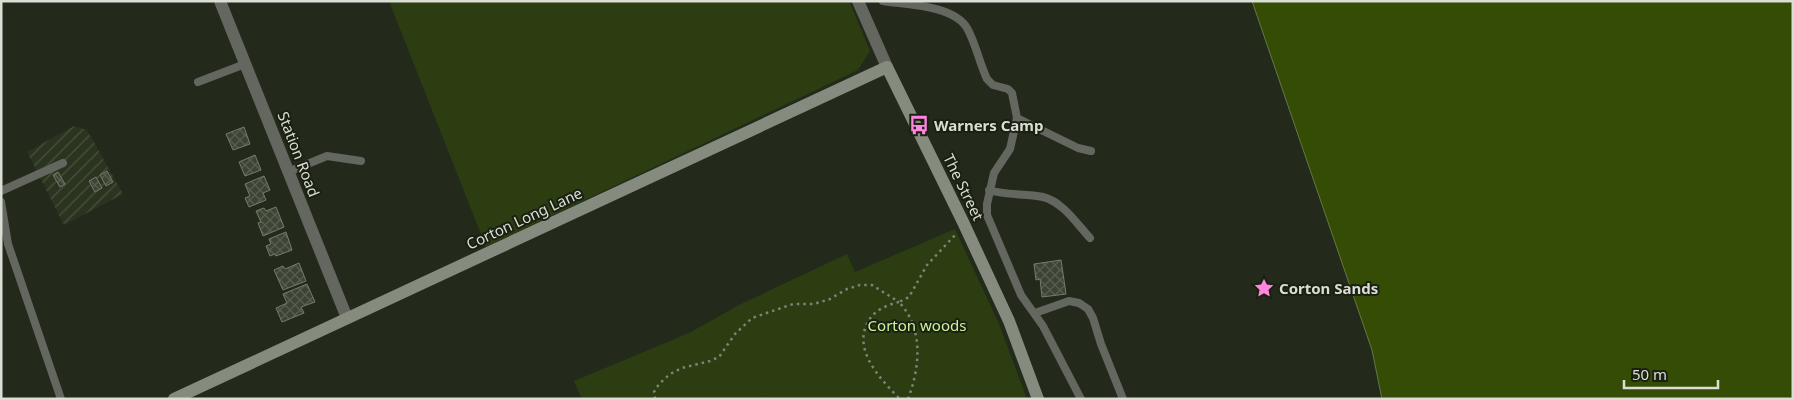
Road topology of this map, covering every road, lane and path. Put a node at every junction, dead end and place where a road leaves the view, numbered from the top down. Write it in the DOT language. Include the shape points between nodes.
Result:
graph roads {
  1 [pos="220,1"];
  2 [pos="884,1"];
  3 [pos="861,3"];
  4 [pos="245,64"];
  5 [pos="888,67"];
  6 [pos="198,82"];
  7 [pos="1017,118"];
  8 [pos="1091,151"];
  9 [pos="361,161"];
  10 [pos="64,162"];
  11 [pos="288,172"];
  12 [pos="989,190"];
  13 [pos="1,191"];
  14 [pos="1,202"];
  15 [pos="963,222"];
  16 [pos="1090,238"];
  17 [pos="899,302"];
  18 [pos="1035,313"];
  19 [pos="347,318"];
  20 [pos="1037,395"];
  21 [pos="61,399"];
  22 [pos="174,399"];
  23 [pos="655,399"];
  24 [pos="900,399"];
  25 [pos="908,399"];
  26 [pos="1081,399"];
  27 [pos="1123,399"];
  1 -- 4 [label="street, Station Road"];
  2 -- 7 [label="lane" via="944,10 956,17 966,26 987,79 1012,93"];
  3 -- 5 [label="street, The Street"];
  4 -- 6 [label="lane"];
  4 -- 11 [label="street, Station Road"];
  5 -- 15 [label="main road, The Street"];
  5 -- 19 [label="main road, Corton Long Lane"];
  7 -- 8 [label="lane" via="1078,148"];
  7 -- 12 [label="lane" via="1010,149 994,173"];
  9 -- 11 [label="lane" via="327,156"];
  10 -- 13 [label="lane"];
  11 -- 19 [label="street, Station Road"];
  12 -- 16 [label="lane" via="1000,194 1044,197 1062,208"];
  12 -- 18 [label="lane" via="987,215 1021,295"];
  14 -- 21 [label="lane" via="8,244"];
  15 -- 17 [label="path" via="927,265 909,297"];
  15 -- 20 [label="main road, The Street" via="1009,321"];
  17 -- 23 [label="path" via="872,285 860,285 814,304 793,304 752,318 734,334 718,357 670,374 654,392"];
  17 -- 24 [label="path" via="885,306 870,318 863,331 863,347 873,367"];
  17 -- 25 [label="path" via="911,318 918,347 917,368"];
  18 -- 26 [label="lane"];
  18 -- 27 [label="lane" via="1069,301 1088,309"];
  19 -- 22 [label="main road, Corton Long Lane"];
}
